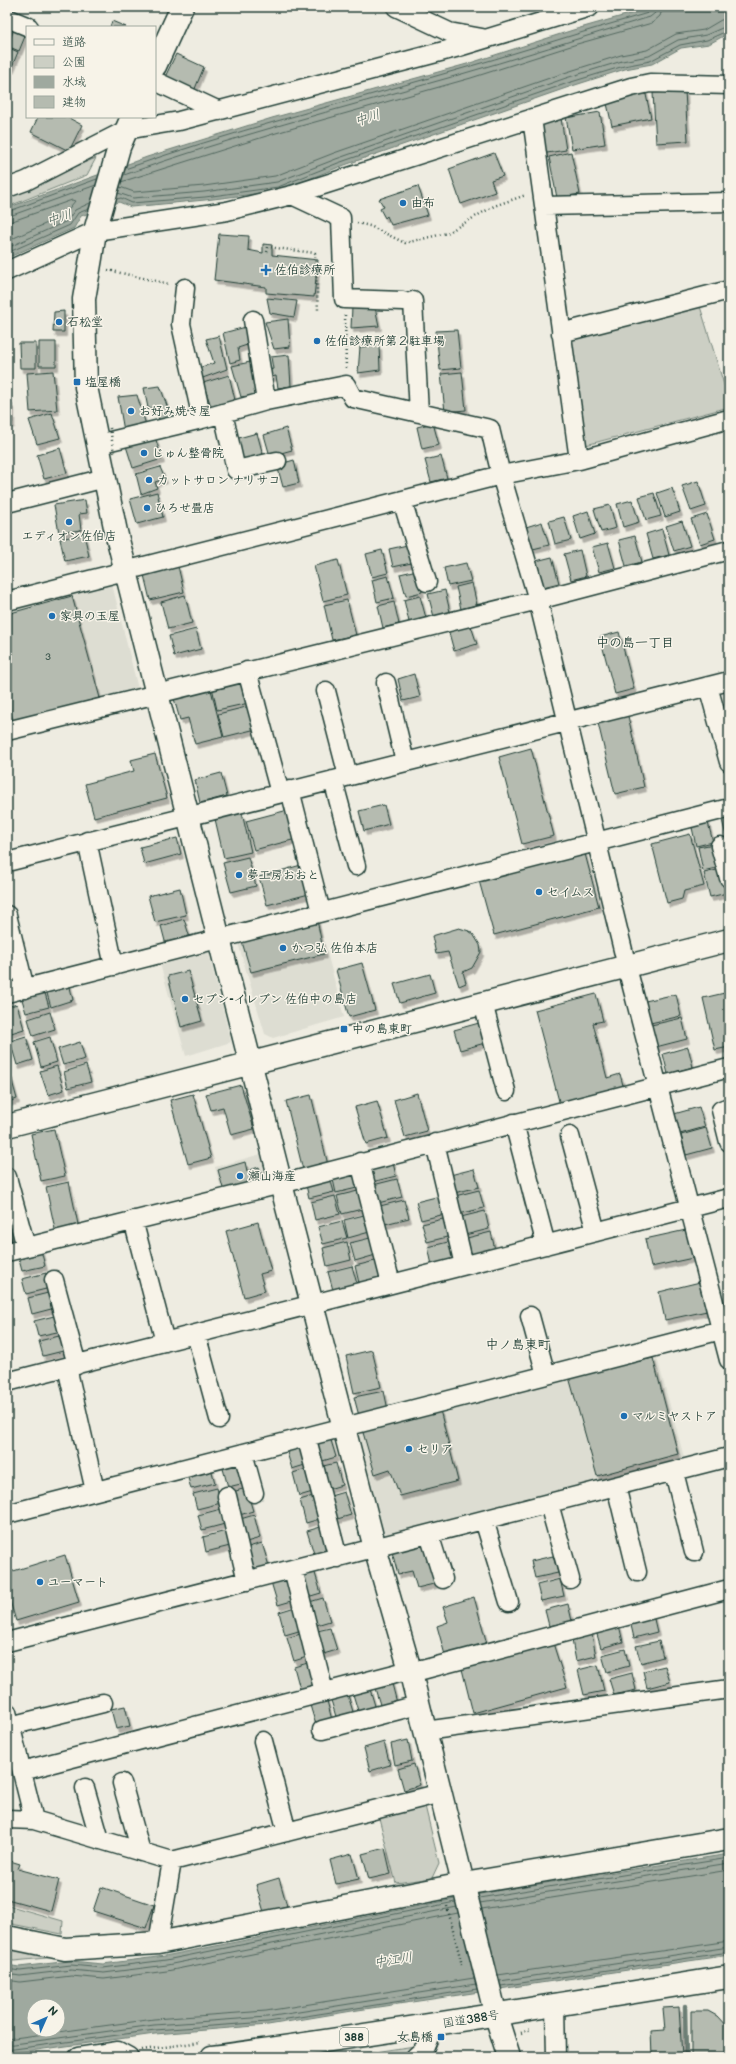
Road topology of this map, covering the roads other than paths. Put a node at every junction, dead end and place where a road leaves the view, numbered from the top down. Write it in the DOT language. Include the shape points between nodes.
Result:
graph roads {
  1 [pos="182,7"];
  2 [pos="396,7"];
  3 [pos="590,7"];
  4 [pos="7,18"];
  5 [pos="27,26"];
  6 [pos="485,39"];
  7 [pos="156,64"];
  8 [pos="156,81"];
  9 [pos="729,85"];
  10 [pos="219,111"];
  11 [pos="532,118"];
  12 [pos="126,131"];
  13 [pos="7,188"];
  14 [pos="292,195"];
  15 [pos="543,198"];
  16 [pos="729,202"];
  17 [pos="97,225"];
  18 [pos="7,271"];
  19 [pos="186,288"];
  20 [pos="729,290"];
  21 [pos="253,320"];
  22 [pos="561,333"];
  23 [pos="266,401"];
  24 [pos="223,413"];
  25 [pos="419,413"];
  26 [pos="202,419"];
  27 [pos="729,419"];
  28 [pos="108,442"];
  29 [pos="578,460"];
  30 [pos="277,461"];
  31 [pos="501,475"];
  32 [pos="105,478"];
  33 [pos="402,500"];
  34 [pos="7,503"];
  35 [pos="729,551"];
  36 [pos="126,571"];
  37 [pos="427,582"];
  38 [pos="538,600"];
  39 [pos="7,602"];
  40 [pos="247,671"];
  41 [pos="729,681"];
  42 [pos="386,683"];
  43 [pos="708,686"];
  44 [pos="326,690"];
  45 [pos="157,693"];
  46 [pos="568,721"];
  47 [pos="7,731"];
  48 [pos="405,762"];
  49 [pos="729,762"];
  50 [pos="341,778"];
  51 [pos="285,792"];
  52 [pos="729,808"];
  53 [pos="189,815"];
  54 [pos="87,841"];
  55 [pos="597,842"];
  56 [pos="720,846"];
  57 [pos="7,862"];
  58 [pos="356,866"];
  59 [pos="729,878"];
  60 [pos="321,912"];
  61 [pos="7,915"];
  62 [pos="220,938"];
  63 [pos="729,940"];
  64 [pos="114,966"];
  65 [pos="627,966"];
  66 [pos="25,988"];
  67 [pos="7,993"];
  68 [pos="483,1003"];
  69 [pos="252,1063"];
  70 [pos="729,1068"];
  71 [pos="658,1086"];
  72 [pos="506,1091"];
  73 [pos="729,1107"];
  74 [pos="514,1123"];
  75 [pos="7,1126"];
  76 [pos="570,1136"];
  77 [pos="729,1142"];
  78 [pos="435,1143"];
  79 [pos="360,1162"];
  80 [pos="7,1177"];
  81 [pos="281,1184"];
  82 [pos="729,1198"];
  83 [pos="690,1208"];
  84 [pos="133,1220"];
  85 [pos="596,1232"];
  86 [pos="546,1245"];
  87 [pos="26,1247"];
  88 [pos="7,1252"];
  89 [pos="464,1265"];
  90 [pos="54,1280"];
  91 [pos="391,1284"];
  92 [pos="313,1304"];
  93 [pos="530,1316"];
  94 [pos="725,1329"];
  95 [pos="196,1334"];
  96 [pos="165,1342"];
  97 [pos="729,1360"];
  98 [pos="72,1366"];
  99 [pos="546,1375"];
  100 [pos="7,1382"];
  101 [pos="219,1419"];
  102 [pos="344,1427"];
  103 [pos="309,1447"];
  104 [pos="243,1453"];
  105 [pos="729,1458"];
  106 [pos="674,1472"];
  107 [pos="616,1486"];
  108 [pos="95,1491"];
  109 [pos="254,1493"];
  110 [pos="226,1496"];
  111 [pos="549,1504"];
  112 [pos="7,1514"];
  113 [pos="484,1520"];
  114 [pos="429,1534"];
  115 [pos="375,1548"];
  116 [pos="694,1552"];
  117 [pos="338,1558"];
  118 [pos="293,1569"];
  119 [pos="637,1572"];
  120 [pos="443,1579"];
  121 [pos="570,1580"];
  122 [pos="247,1581"];
  123 [pos="729,1589"];
  124 [pos="509,1602"];
  125 [pos="7,1642"];
  126 [pos="410,1670"];
  127 [pos="729,1689"];
  128 [pos="324,1692"];
  129 [pos="103,1703"];
  130 [pos="418,1705"];
  131 [pos="9,1719"];
  132 [pos="322,1730"];
  133 [pos="425,1731"];
  134 [pos="263,1741"];
  135 [pos="22,1771"];
  136 [pos="122,1783"];
  137 [pos="85,1788"];
  138 [pos="440,1793"];
  139 [pos="7,1819"];
  140 [pos="34,1820"];
  141 [pos="287,1832"];
  142 [pos="729,1839"];
  143 [pos="100,1840"];
  144 [pos="141,1852"];
  145 [pos="172,1861"];
  146 [pos="465,1889"];
  147 [pos="7,1937"];
  148 [pos="158,1943"];
  149 [pos="729,1977"];
  150 [pos="555,2004"];
  151 [pos="494,2007"];
  152 [pos="434,2025"];
  153 [pos="282,2052"];
  154 [pos="78,2057"];
  155 [pos="129,2057"];
  156 [pos="212,2057"];
  157 [pos="415,2057"];
  158 [pos="509,2057"];
  159 [pos="556,2057"];
  1 -- 7 [label="main road"];
  2 -- 6 [label="street" via="449,32"];
  3 -- 6 [label="street"];
  4 -- 5 [label="street"];
  6 -- 10 [label="street"];
  8 -- 10 [label="street"];
  9 -- 11 [label="street" via="650,83"];
  10 -- 12 [label="street" via="179,122"];
  11 -- 14 [label="street"];
  11 -- 15 [label="street"];
  12 -- 13 [label="street"];
  12 -- 17 [label="main road"];
  14 -- 17 [label="street" via="227,211"];
  14 -- 25 [label="street" via="341,218 344,299 408,301"];
  15 -- 16 [label="street"];
  15 -- 22 [label="street"];
  17 -- 18 [label="street"];
  17 -- 28 [label="main road" via="84,300 86,387"];
  19 -- 26 [label="street" via="181,324"];
  20 -- 22 [label="street"];
  21 -- 23 [label="street"];
  22 -- 29 [label="street"];
  23 -- 24 [label="street"];
  23 -- 25 [label="street" via="346,385 353,398"];
  24 -- 26 [label="street"];
  24 -- 30 [label="street" via="236,470"];
  25 -- 31 [label="street" via="490,429"];
  26 -- 28 [label="street"];
  27 -- 29 [label="street"];
  28 -- 32 [label="main road"];
  29 -- 31 [label="street"];
  31 -- 33 [label="street"];
  31 -- 38 [label="street"];
  32 -- 34 [label="street"];
  32 -- 36 [label="main road"];
  33 -- 36 [label="street"];
  33 -- 37 [label="street"];
  35 -- 38 [label="street"];
  36 -- 39 [label="street"];
  36 -- 45 [label="main road"];
  38 -- 40 [label="street"];
  38 -- 46 [label="street"];
  40 -- 45 [label="street"];
  40 -- 51 [label="street"];
  41 -- 43 [label="street"];
  42 -- 48 [label="street"];
  43 -- 46 [label="street"];
  43 -- 49 [label="street"];
  44 -- 50 [label="street"];
  45 -- 47 [label="street"];
  45 -- 53 [label="main road"];
  46 -- 48 [label="street"];
  46 -- 55 [label="street"];
  48 -- 50 [label="street"];
  50 -- 51 [label="street"];
  50 -- 58 [label="street"];
  51 -- 53 [label="street"];
  51 -- 60 [label="street"];
  52 -- 55 [label="street"];
  53 -- 54 [label="street"];
  53 -- 62 [label="main road"];
  54 -- 57 [label="street"];
  54 -- 64 [label="street"];
  55 -- 60 [label="street"];
  55 -- 65 [label="street"];
  56 -- 59 [label="street"];
  60 -- 62 [label="street"];
  61 -- 66 [label="street"];
  62 -- 64 [label="street"];
  62 -- 69 [label="main road"];
  63 -- 65 [label="main road"];
  64 -- 66 [label="street"];
  65 -- 68 [label="main road"];
  65 -- 71 [label="street"];
  66 -- 67 [label="street"];
  68 -- 69 [label="main road"];
  68 -- 72 [label="street"];
  69 -- 75 [label="main road"];
  69 -- 81 [label="main road"];
  70 -- 71 [label="street"];
  71 -- 74 [label="street"];
  71 -- 83 [label="street"];
  73 -- 77 [label="street" via="721,1110"];
  74 -- 78 [label="street"];
  74 -- 86 [label="street"];
  76 -- 85 [label="street"];
  78 -- 79 [label="street"];
  78 -- 89 [label="street"];
  79 -- 81 [label="street"];
  79 -- 91 [label="street"];
  80 -- 87 [label="street"];
  81 -- 84 [label="street"];
  81 -- 92 [label="main road"];
  82 -- 83 [label="street"];
  83 -- 85 [label="street"];
  83 -- 94 [label="street"];
  84 -- 87 [label="street"];
  84 -- 96 [label="street"];
  85 -- 86 [label="street"];
  86 -- 89 [label="street"];
  87 -- 88 [label="street"];
  89 -- 91 [label="street"];
  90 -- 98 [label="street"];
  91 -- 92 [label="street"];
  92 -- 95 [label="street"];
  92 -- 102 [label="main road"];
  93 -- 99 [label="street"];
  94 -- 97 [label="street"];
  94 -- 99 [label="street"];
  95 -- 96 [label="street"];
  95 -- 101 [label="street"];
  96 -- 98 [label="street"];
  98 -- 100 [label="street"];
  98 -- 108 [label="street"];
  99 -- 102 [label="street"];
  102 -- 104 [label="street"];
  102 -- 115 [label="main road"];
  103 -- 117 [label="street"];
  104 -- 108 [label="street"];
  104 -- 109 [label="street"];
  105 -- 106 [label="street"];
  106 -- 107 [label="street"];
  106 -- 116 [label="street"];
  107 -- 111 [label="street"];
  107 -- 119 [label="street"];
  108 -- 112 [label="street"];
  110 -- 122 [label="street"];
  111 -- 113 [label="street"];
  111 -- 121 [label="street"];
  113 -- 114 [label="street"];
  113 -- 124 [label="street"];
  114 -- 115 [label="street"];
  114 -- 120 [label="street"];
  115 -- 117 [label="street"];
  115 -- 126 [label="main road"];
  117 -- 118 [label="street"];
  118 -- 122 [label="street"];
  118 -- 128 [label="street"];
  122 -- 125 [label="street"];
  123 -- 126 [label="street" via="422,1670"];
  126 -- 128 [label="street"];
  126 -- 130 [label="main road"];
  127 -- 133 [label="street"];
  128 -- 135 [label="street"];
  129 -- 131 [label="street"];
  130 -- 132 [label="street"];
  130 -- 133 [label="main road"];
  131 -- 135 [label="street"];
  133 -- 138 [label="main road"];
  134 -- 141 [label="street"];
  135 -- 140 [label="street"];
  136 -- 144 [label="street"];
  137 -- 143 [label="street"];
  138 -- 141 [label="street"];
  138 -- 146 [label="main road"];
  139 -- 140 [label="street"];
  140 -- 143 [label="street"];
  141 -- 145 [label="street"];
  142 -- 146 [label="main road"];
  143 -- 144 [label="street"];
  144 -- 145 [label="street"];
  145 -- 148 [label="street"];
  146 -- 148 [label="main road"];
  146 -- 151 [label="main road"];
  147 -- 148 [label="main road" via="65,1949"];
  149 -- 150 [label="main road, 国道388号 / 388"];
  150 -- 151 [label="main road, 国道388号 / 388"];
  150 -- 159 [label="street"];
  151 -- 152 [label="main road, 国道388号 / 388"];
  151 -- 158 [label="main road"];
  152 -- 153 [label="main road, 国道388号 / 388"];
  152 -- 157 [label="street" via="428,2041"];
  153 -- 156 [label="main road, 国道388号 / 388"];
  154 -- 155 [label="street" via="118,2051"];
}
